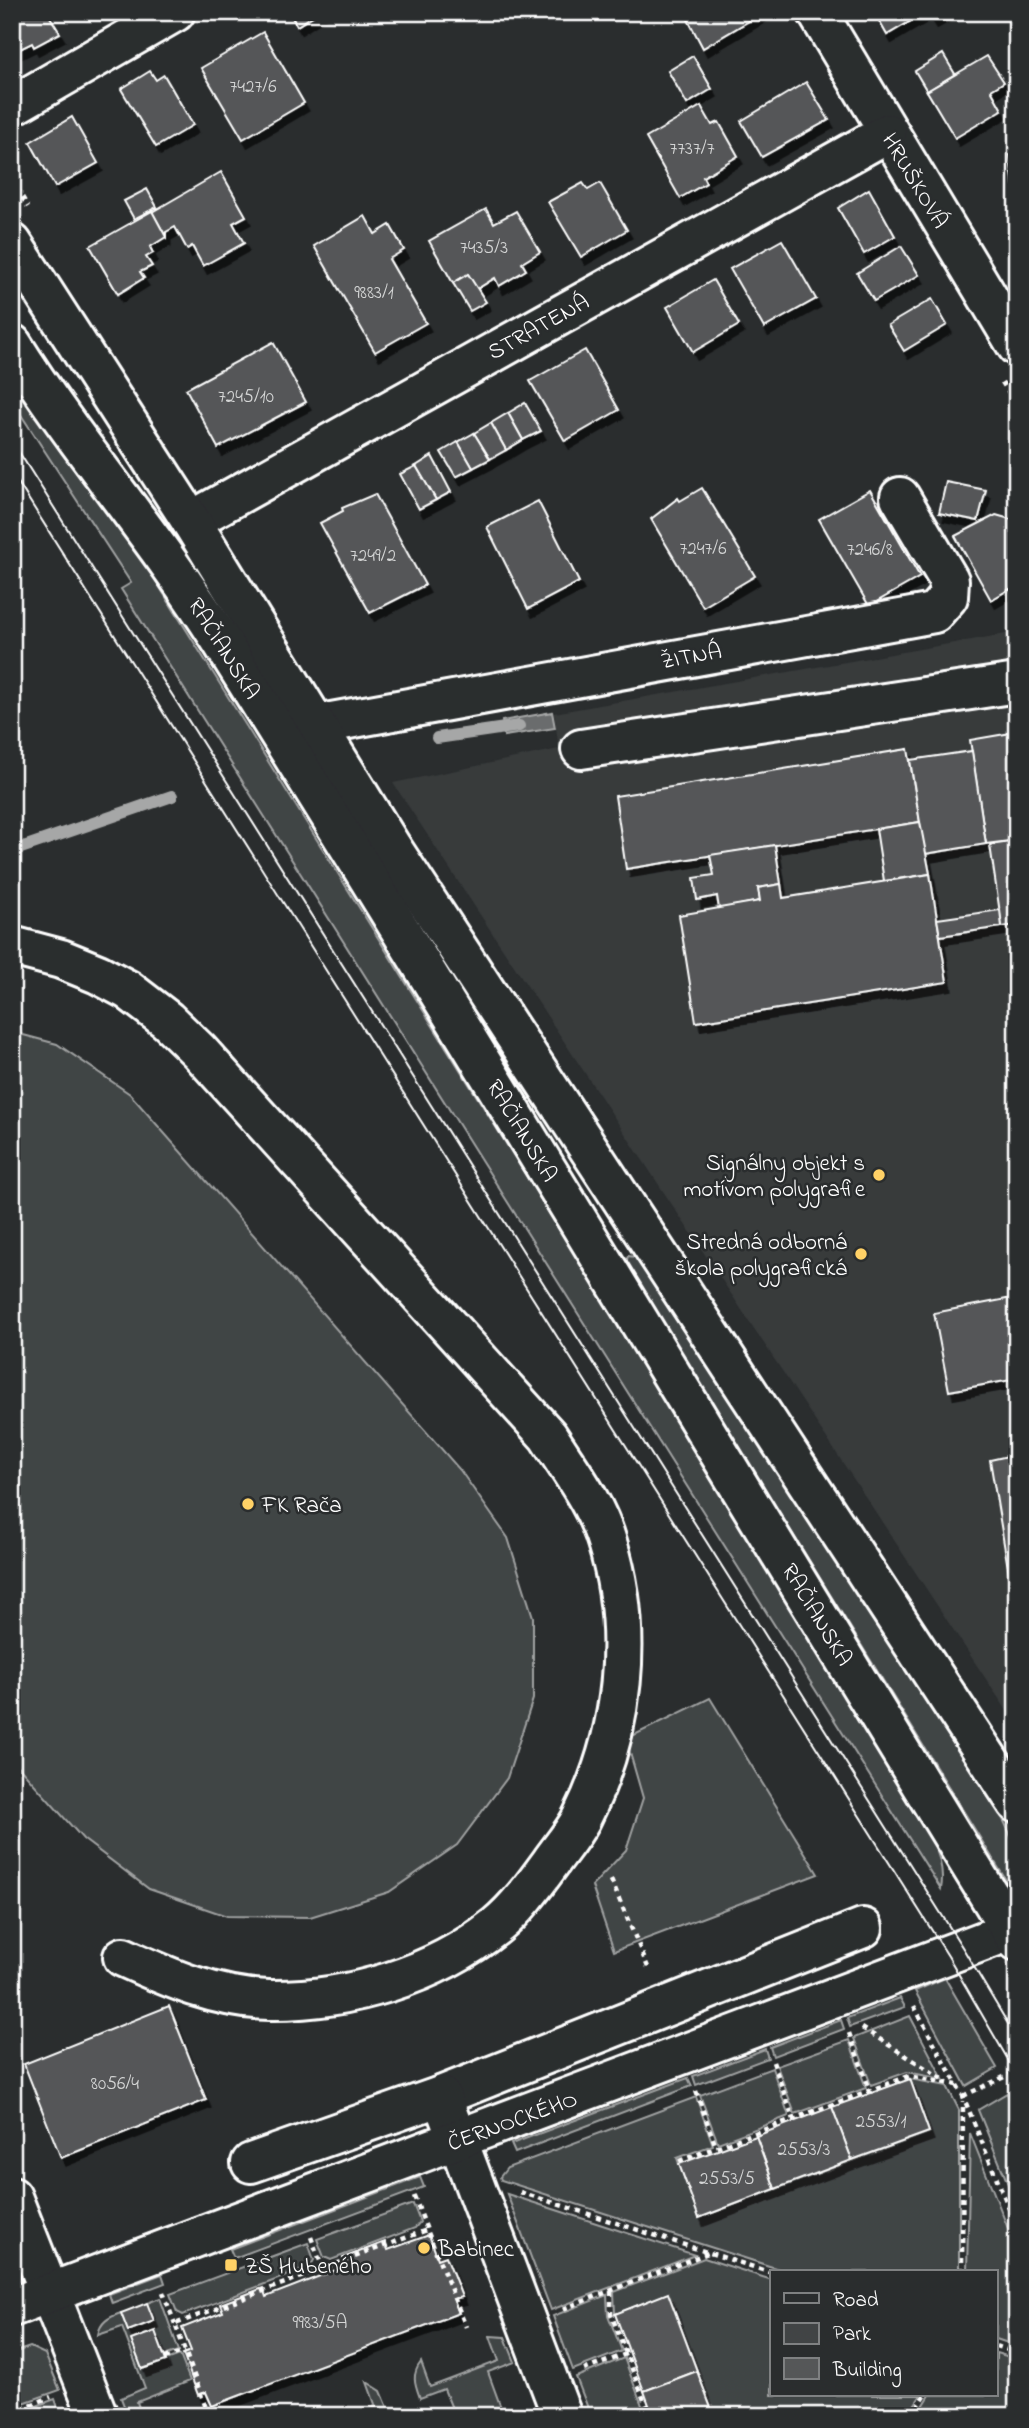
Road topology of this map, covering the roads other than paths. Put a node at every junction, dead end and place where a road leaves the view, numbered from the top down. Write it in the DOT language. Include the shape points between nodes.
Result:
graph roads {
  1 [pos="175,12"];
  2 [pos="817,12"];
  3 [pos="12,106"];
  4 [pos="887,134"];
  5 [pos="22,228"];
  6 [pos="12,344"];
  7 [pos="1006,359"];
  8 [pos="900,497"];
  9 [pos="191,521"];
  10 [pos="1017,683"];
  11 [pos="315,725"];
  12 [pos="581,749"];
  13 [pos="12,946"];
  14 [pos="1017,1802"];
  15 [pos="863,1928"];
  16 [pos="1015,1934"];
  17 [pos="123,1957"];
  18 [pos="441,2096"];
  19 [pos="458,2140"];
  20 [pos="251,2163"];
  21 [pos="12,2197"];
  22 [pos="51,2292"];
  23 [pos="12,2307"];
  24 [pos="98,2416"];
  25 [pos="562,2416"];
  1 -- 3 [label="street"];
  2 -- 4 [label="street, HRUŠKOVÁ"];
  4 -- 7 [label="street, HRUŠKOVÁ"];
  4 -- 9 [label="street, STRATENÁ"];
  5 -- 9 [label="street, RAČIANSKA"];
  6 -- 16 [label="street, RAČIANSKA" via="57,413 164,552 217,634"];
  8 -- 11 [label="street, ŽITNÁ" via="949,580 948,597 934,613"];
  9 -- 11 [label="street, RAČIANSKA"];
  10 -- 12 [label="street"];
  11 -- 14 [label="street, RAČIANSKA" via="600,1169"];
  13 -- 17 [label="street" via="61,959 128,990 199,1051 548,1436 580,1484 607,1540 618,1597 622,1657 619,1704 608,1755 580,1821 536,1883 497,1926 447,1958 397,1979 310,1998 267,2000 216,1993"];
  15 -- 18 [label="street"];
  16 -- 19 [label="street, ČERNOCKÉHO"];
  18 -- 19 [label="street"];
  18 -- 20 [label="street"];
  19 -- 22 [label="street, ČERNOCKÉHO"];
  19 -- 25 [label="street"];
  21 -- 22 [label="street"];
  22 -- 23 [label="street, ČERNOCKÉHO"];
  22 -- 24 [label="street"];
}
